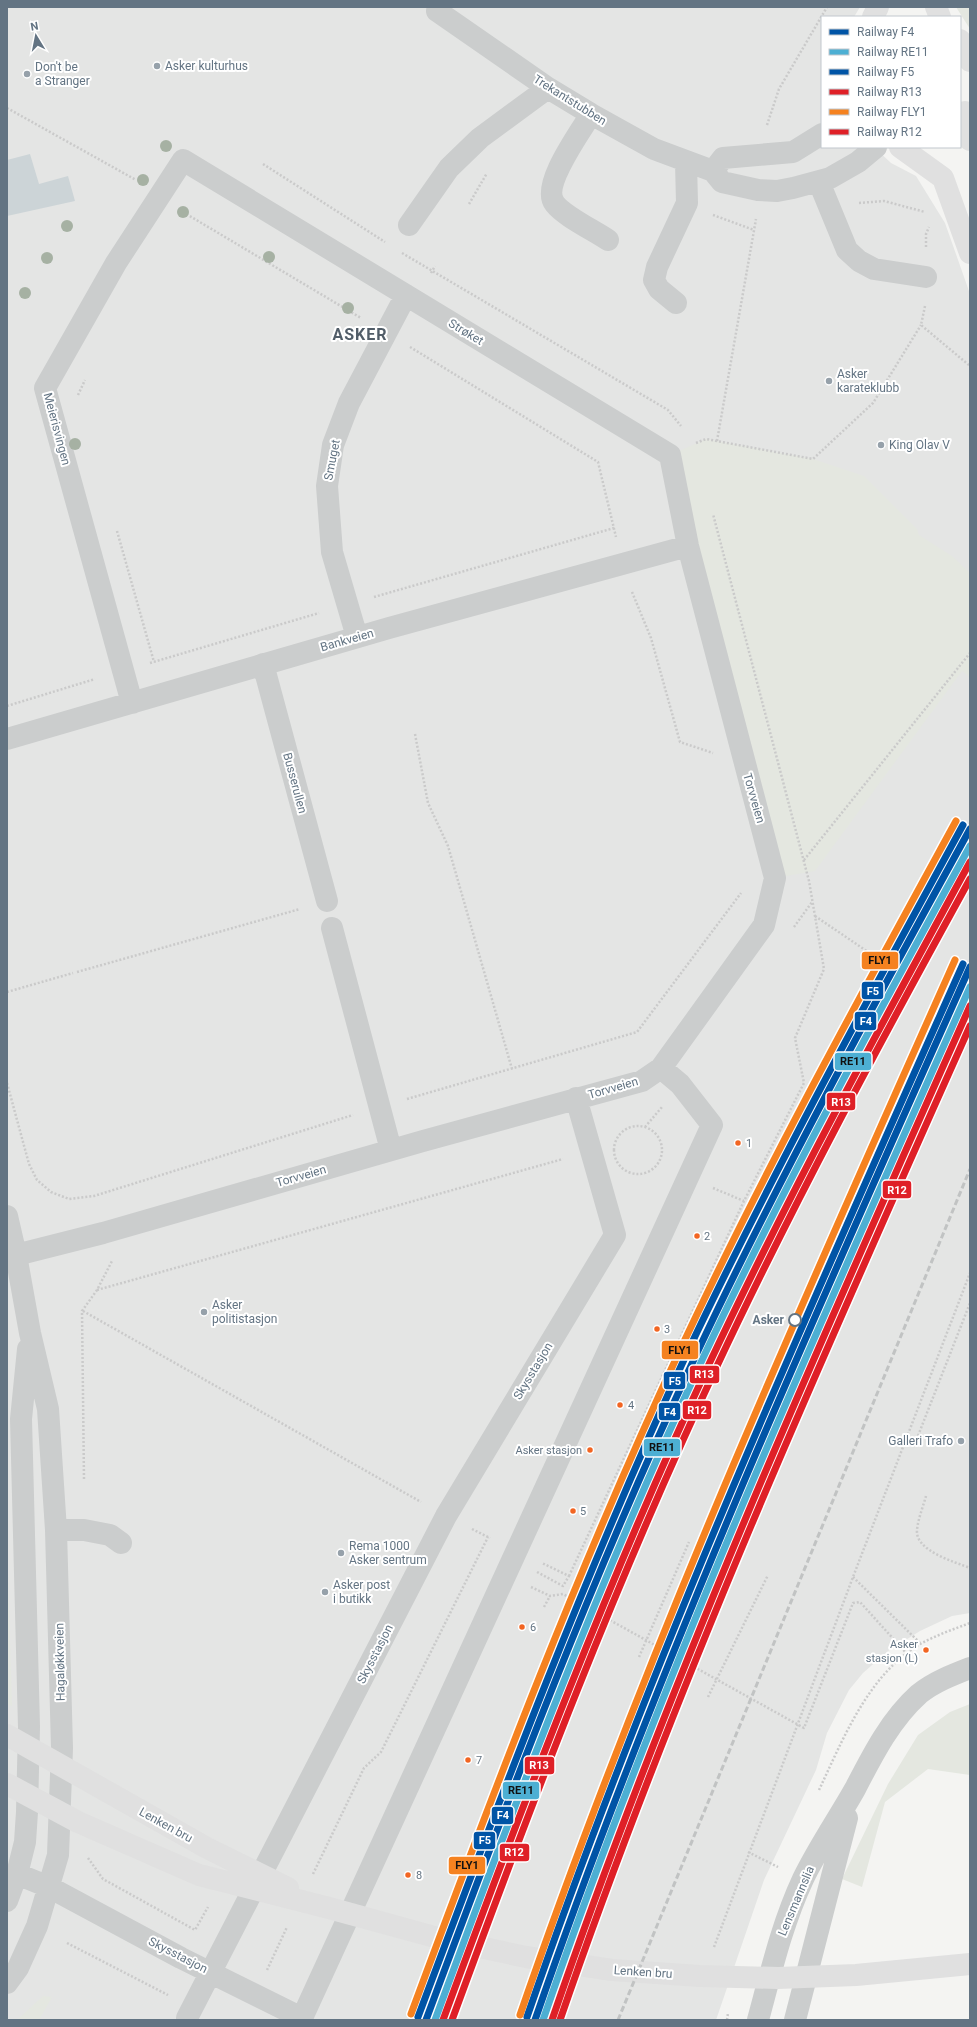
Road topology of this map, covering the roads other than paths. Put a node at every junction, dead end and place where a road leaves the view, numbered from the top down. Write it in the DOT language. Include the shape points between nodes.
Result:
graph roads {
  1 [pos="878,7"];
  2 [pos="437,11"];
  3 [pos="874,16"];
  4 [pos="961,42"];
  5 [pos="970,61"];
  6 [pos="548,88"];
  7 [pos="965,110"];
  8 [pos="591,114"];
  9 [pos="821,135"];
  10 [pos="970,140"];
  11 [pos="875,148"];
  12 [pos="901,148"];
  13 [pos="183,160"];
  14 [pos="686,162"];
  15 [pos="713,171"];
  16 [pos="818,182"];
  17 [pos="409,226"];
  18 [pos="608,240"];
  19 [pos="970,253"];
  20 [pos="926,276"];
  21 [pos="406,295"];
  22 [pos="676,304"];
  23 [pos="688,546"];
  24 [pos="357,637"];
  25 [pos="263,664"];
  26 [pos="132,704"];
  27 [pos="7,739"];
  28 [pos="327,901"];
  29 [pos="332,928"];
  30 [pos="661,1068"];
  31 [pos="576,1098"];
  32 [pos="391,1150"];
  33 [pos="7,1216"];
  34 [pos="16,1255"];
  35 [pos="30,1333"];
  36 [pos="56,1530"];
  37 [pos="121,1543"];
  38 [pos="970,1668"];
  39 [pos="7,1735"];
  40 [pos="7,1784"];
  41 [pos="854,1790"];
  42 [pos="17,1874"];
  43 [pos="49,1887"];
  44 [pos="7,1901"];
  45 [pos="329,1908"];
  46 [pos="968,1964"];
  47 [pos="212,1972"];
  48 [pos="7,1983"];
  49 [pos="190,2014"];
  50 [pos="758,2020"];
  51 [pos="795,2020"];
  1 -- 3 [label="main road"];
  2 -- 6 [label="street, Trekantstubben"];
  4 -- 5 [label="main road"];
  6 -- 8 [label="street, Trekantstubben"];
  6 -- 17 [label="street" via="480,138 449,168"];
  7 -- 10 [label="main road"];
  8 -- 14 [label="street, Trekantstubben" via="654,150"];
  8 -- 18 [label="street" via="556,173 552,192 554,203 563,211"];
  9 -- 15 [label="street" via="793,152 723,158"];
  11 -- 16 [label="street, Trekantstubben" via="858,162"];
  12 -- 19 [label="main road" via="943,178"];
  13 -- 21 [label="street, Strøket"];
  13 -- 26 [label="street, Meierisvingen" via="116,263 45,388"];
  14 -- 15 [label="street, Trekantstubben"];
  14 -- 22 [label="street" via="687,203 657,267 654,280 659,289"];
  15 -- 16 [label="street, Trekantstubben" via="722,182 758,190 777,191"];
  16 -- 20 [label="street" via="847,250 859,261 874,269"];
  21 -- 23 [label="street, Strøket" via="670,455"];
  21 -- 24 [label="street, Smuget" via="353,394 333,445 327,486 332,552"];
  23 -- 24 [label="street, Bankveien"];
  23 -- 30 [label="street, Torvveien" via="775,878 764,925"];
  24 -- 25 [label="street, Bankveien"];
  25 -- 26 [label="street, Bankveien"];
  25 -- 28 [label="street, Busserullen"];
  26 -- 27 [label="street, Bankveien"];
  29 -- 32 [label="street"];
  30 -- 31 [label="street, Torvveien" via="642,1081"];
  30 -- 47 [label="street" via="680,1084 712,1125 302,2018"];
  31 -- 32 [label="street, Torvveien"];
  31 -- 47 [label="street, Skysstasjon" via="615,1235 446,1516"];
  32 -- 34 [label="street, Torvveien" via="103,1233"];
  33 -- 34 [label="street, Hagaløkkveien"];
  34 -- 35 [label="street, Hagaløkkveien"];
  35 -- 36 [label="street, Hagaløkkveien" via="48,1409"];
  35 -- 42 [label="street, Hagaløkkveien" via="21,1419 28,1727 27,1804 25,1842"];
  36 -- 37 [label="street" via="84,1530 110,1535"];
  36 -- 43 [label="street, Hagaløkkveien" via="62,1748 58,1855"];
  38 -- 41 [label="street, Lensmannslia" via="935,1683 907,1706 886,1732"];
  39 -- 45 [label="main road, Lenken bru" via="207,1848"];
  40 -- 45 [label="main road, Lenken bru" via="78,1822 199,1875"];
  41 -- 50 [label="street, Lensmannslia" via="804,1878 786,1920"];
  41 -- 51 [label="street, Lensmannslia"];
  42 -- 43 [label="street, Skysstasjon"];
  42 -- 44 [label="street, Hagaløkkveien"];
  43 -- 47 [label="street, Skysstasjon"];
  43 -- 48 [label="street, Hagaløkkveien" via="37,1926 18,1968"];
  45 -- 46 [label="main road, Lenken bru" via="442,1939 526,1957 612,1970 778,1978 856,1975"];
  47 -- 49 [label="street"];
}
